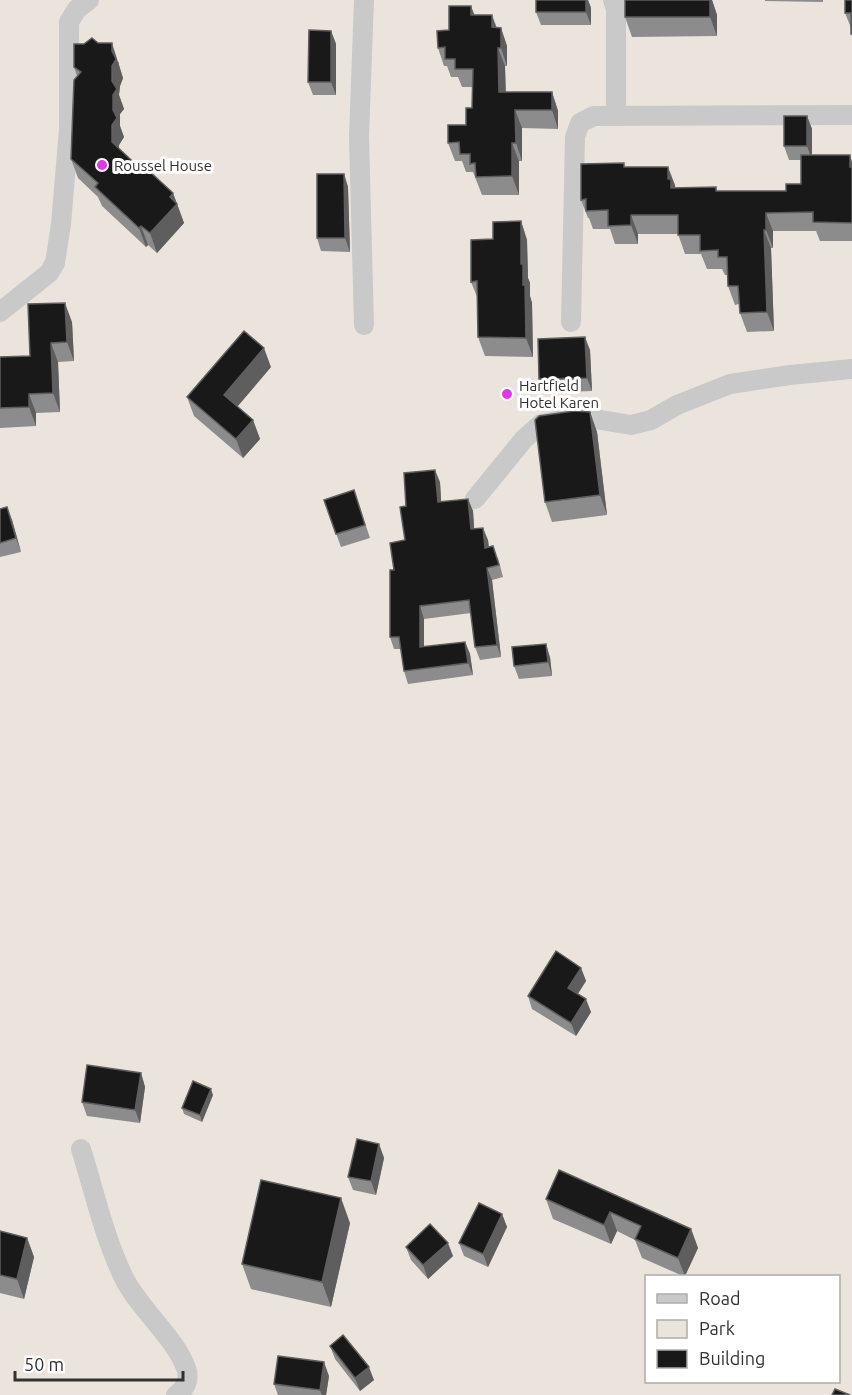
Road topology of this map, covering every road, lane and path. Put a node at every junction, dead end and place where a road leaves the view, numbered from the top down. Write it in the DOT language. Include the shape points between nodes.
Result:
graph roads {
  1 [pos="89,0"];
  2 [pos="364,0"];
  3 [pos="613,0"];
  4 [pos="852,115"];
  5 [pos="616,116"];
  6 [pos="0,312"];
  7 [pos="571,322"];
  8 [pos="364,325"];
  9 [pos="852,369"];
  10 [pos="475,499"];
  11 [pos="81,1149"];
  12 [pos="176,1395"];
  1 -- 6 [label="street" via="69,22 69,129 56,263"];
  2 -- 8 [label="street" via="359,137"];
  3 -- 5 [label="street"];
  4 -- 5 [label="street"];
  5 -- 7 [label="street" via="594,117 580,123 575,137"];
  9 -- 10 [label="street" via="730,384 651,420 631,425 589,418 541,424"];
  11 -- 12 [label="street" via="123,1277 187,1370 187,1381"];
}
